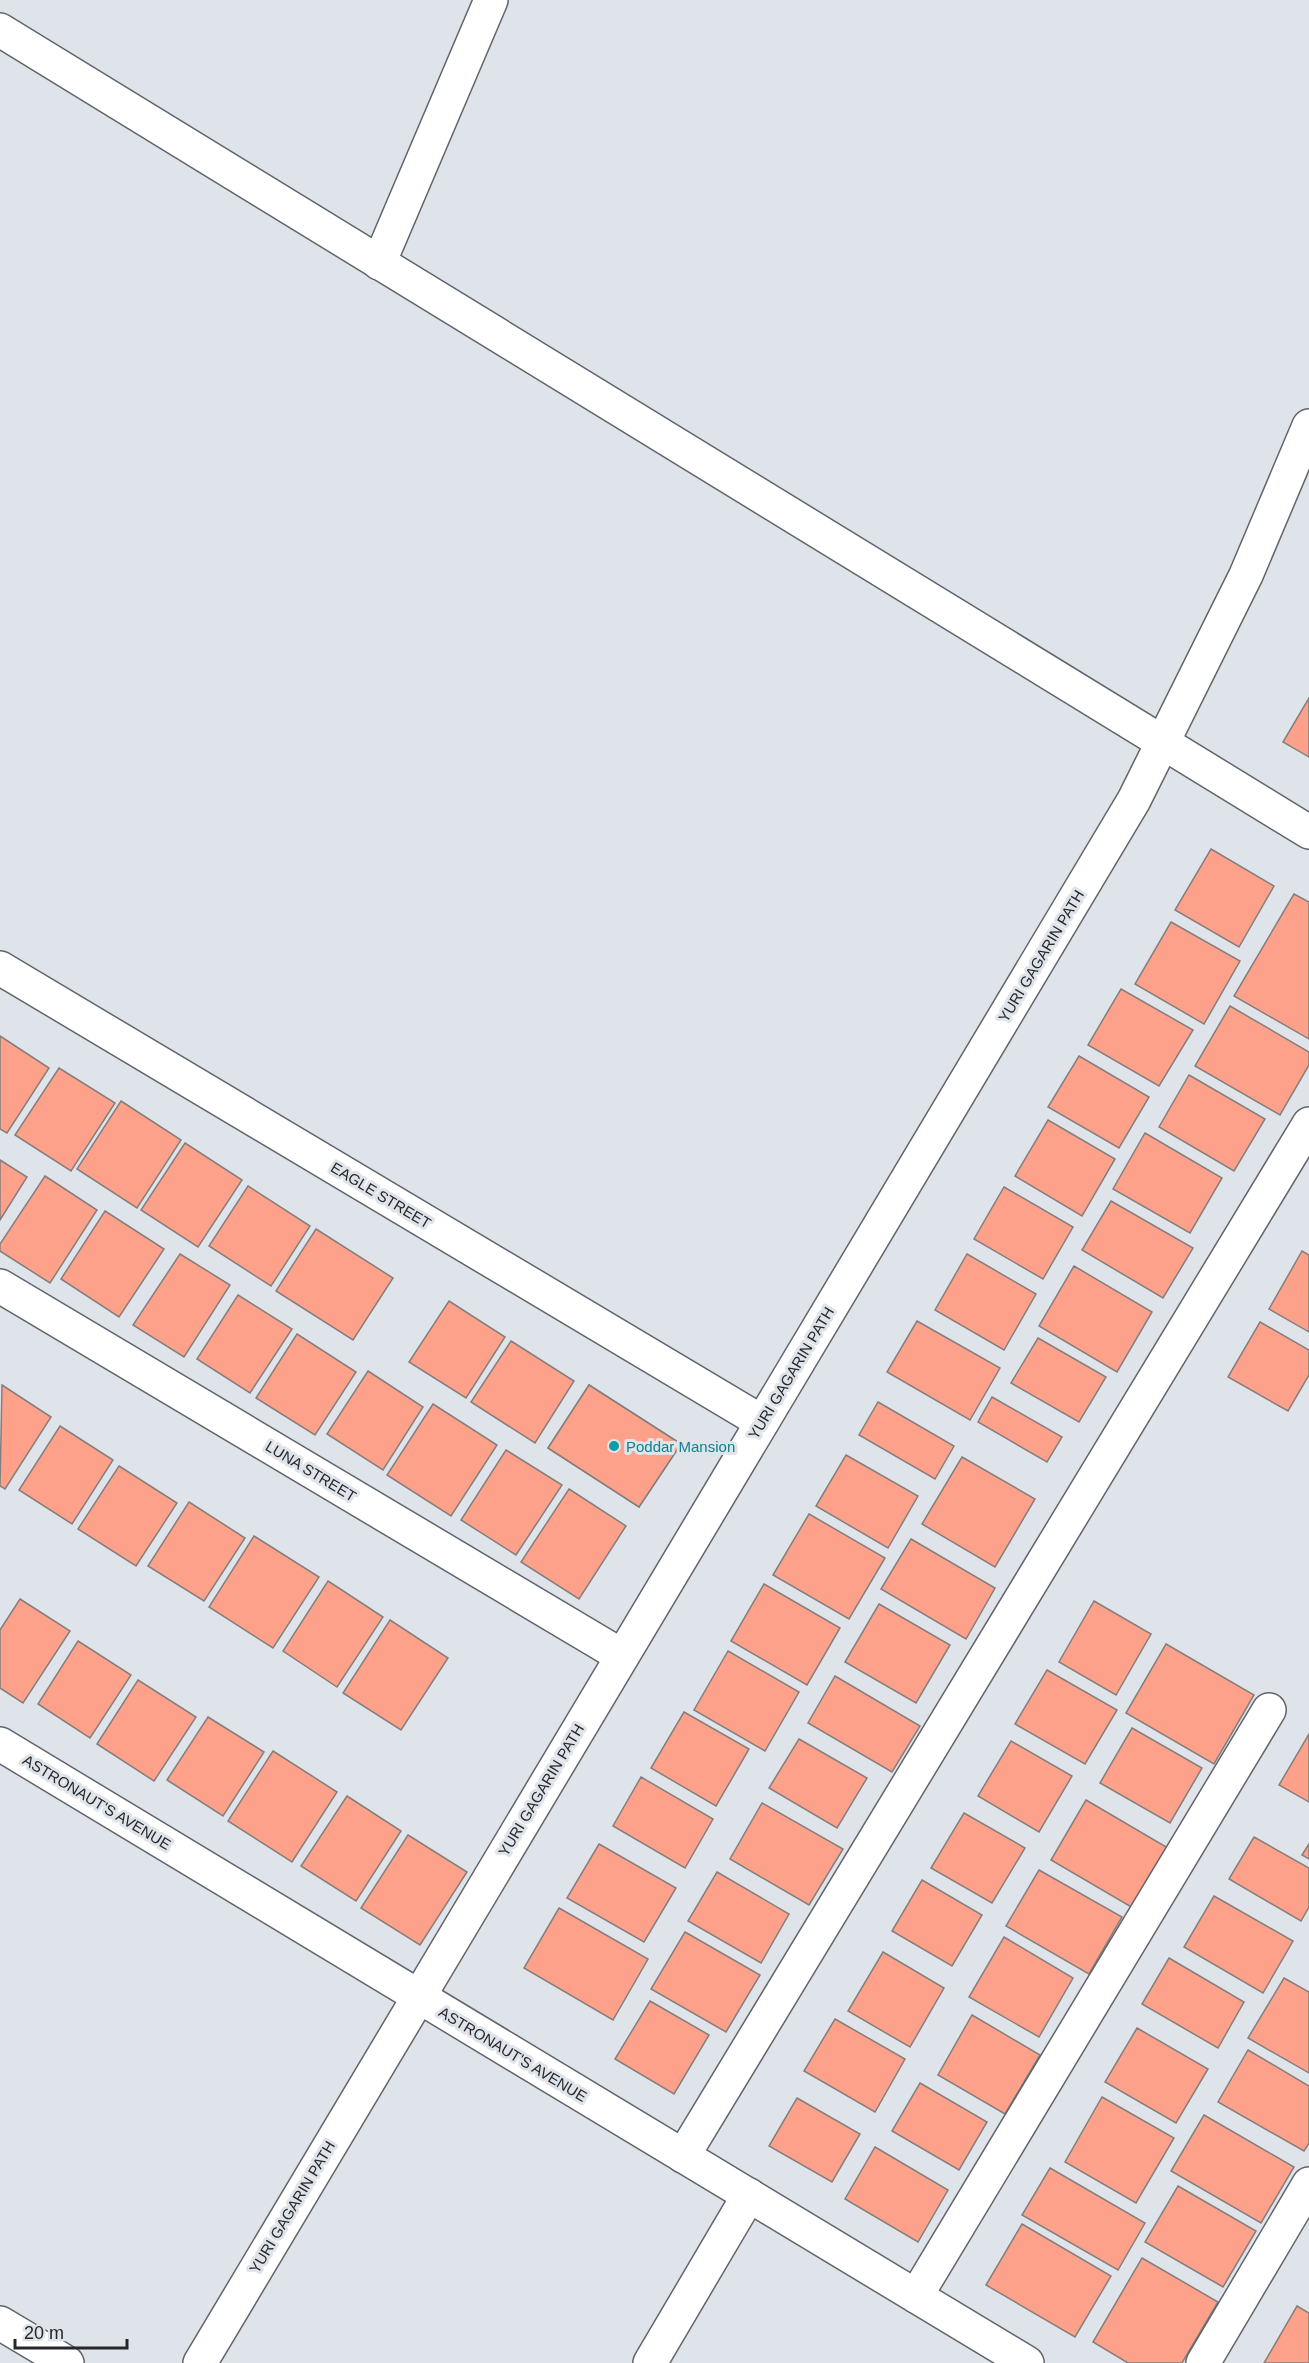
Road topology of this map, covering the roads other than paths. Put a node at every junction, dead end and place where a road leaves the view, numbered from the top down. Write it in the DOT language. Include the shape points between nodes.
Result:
graph roads {
  1 [pos="491,0"];
  2 [pos="0,30"];
  3 [pos="379,263"];
  4 [pos="1309,426"];
  5 [pos="1162,744"];
  6 [pos="1309,832"];
  7 [pos="0,968"];
  8 [pos="1309,1125"];
  9 [pos="0,1286"];
  10 [pos="762,1422"];
  11 [pos="622,1656"];
  12 [pos="1269,1710"];
  13 [pos="0,1744"];
  14 [pos="418,1996"];
  15 [pos="683,2156"];
  16 [pos="1309,2184"];
  17 [pos="749,2195"];
  18 [pos="916,2296"];
  19 [pos="0,2323"];
  20 [pos="67,2363"];
  21 [pos="200,2363"];
  22 [pos="650,2363"];
  23 [pos="1027,2363"];
  24 [pos="1203,2363"];
  1 -- 3 [label="street"];
  2 -- 3 [label="street"];
  3 -- 5 [label="street"];
  4 -- 5 [label="street, YURI GAGARIN PATH" via="1246,575"];
  5 -- 6 [label="street"];
  5 -- 10 [label="street, YURI GAGARIN PATH" via="1134,800"];
  7 -- 10 [label="street, EAGLE STREET"];
  8 -- 15 [label="street"];
  9 -- 11 [label="street, LUNA STREET"];
  10 -- 11 [label="street, YURI GAGARIN PATH"];
  11 -- 14 [label="street, YURI GAGARIN PATH"];
  12 -- 18 [label="street"];
  13 -- 14 [label="street, ASTRONAUT'S AVENUE"];
  14 -- 15 [label="street, ASTRONAUT'S AVENUE"];
  14 -- 21 [label="street, YURI GAGARIN PATH"];
  15 -- 17 [label="street, ASTRONAUT'S AVENUE"];
  16 -- 24 [label="street"];
  17 -- 18 [label="street, ASTRONAUT'S AVENUE"];
  17 -- 22 [label="street"];
  18 -- 23 [label="street, ASTRONAUT'S AVENUE"];
  19 -- 20 [label="street"];
}
